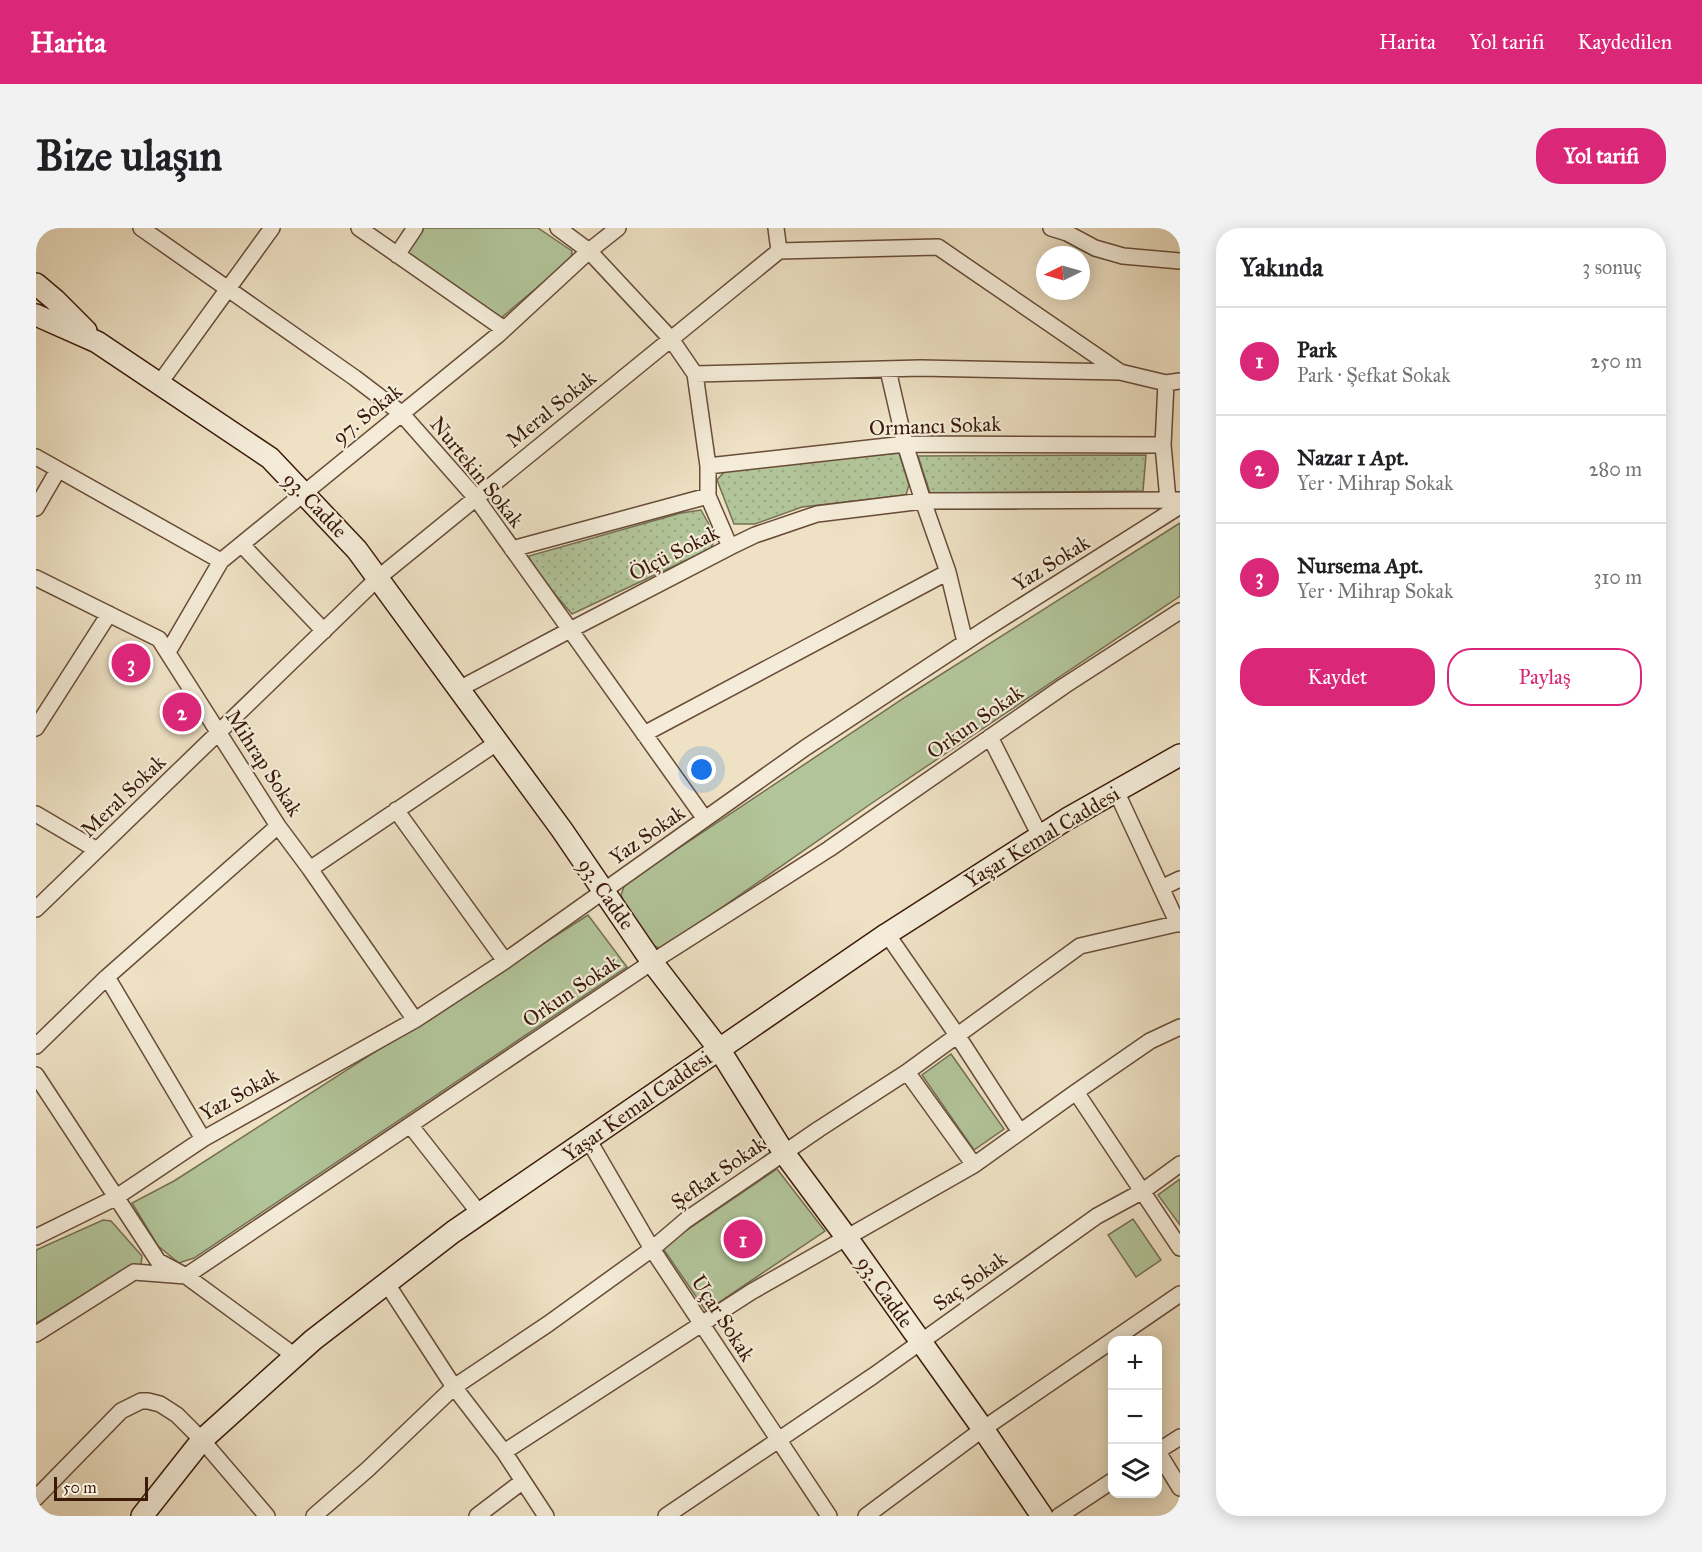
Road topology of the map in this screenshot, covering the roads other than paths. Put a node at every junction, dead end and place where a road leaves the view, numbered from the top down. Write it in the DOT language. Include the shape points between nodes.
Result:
graph roads {
  1 [pos="141,228"];
  2 [pos="272,228"];
  3 [pos="359,228"];
  4 [pos="415,228"];
  5 [pos="558,228"];
  6 [pos="618,228"];
  7 [pos="776,228"];
  8 [pos="1051,228"];
  9 [pos="1068,231"];
  10 [pos="589,251"];
  11 [pos="779,251"];
  12 [pos="397,255"];
  13 [pos="1180,261"];
  14 [pos="36,272"];
  15 [pos="36,284"];
  16 [pos="228,290"];
  17 [pos="44,313"];
  18 [pos="504,329"];
  19 [pos="671,339"];
  20 [pos="888,370"];
  21 [pos="1120,372"];
  22 [pos="695,374"];
  23 [pos="1173,382"];
  24 [pos="159,384"];
  25 [pos="401,413"];
  26 [pos="905,444"];
  27 [pos="1163,445"];
  28 [pos="36,457"];
  29 [pos="708,466"];
  30 [pos="58,470"];
  31 [pos="303,493"];
  32 [pos="708,496"];
  33 [pos="476,498"];
  34 [pos="923,501"];
  35 [pos="1176,502"];
  36 [pos="36,508"];
  37 [pos="242,545"];
  38 [pos="730,547"];
  39 [pos="512,549"];
  40 [pos="221,561"];
  41 [pos="948,572"];
  42 [pos="36,578"];
  43 [pos="378,578"];
  44 [pos="1180,611"];
  45 [pos="109,614"];
  46 [pos="570,630"];
  47 [pos="324,631"];
  48 [pos="965,642"];
  49 [pos="168,652"];
  50 [pos="459,689"];
  51 [pos="36,728"];
  52 [pos="219,733"];
  53 [pos="644,734"];
  54 [pos="990,737"];
  55 [pos="498,742"];
  56 [pos="1180,755"];
  57 [pos="1116,791"];
  58 [pos="396,810"];
  59 [pos="36,814"];
  60 [pos="705,819"];
  61 [pos="278,826"];
  62 [pos="1040,836"];
  63 [pos="97,850"];
  64 [pos="310,869"];
  65 [pos="1180,879"];
  66 [pos="1161,888"];
  67 [pos="604,891"];
  68 [pos="36,909"];
  69 [pos="1179,923"];
  70 [pos="887,934"];
  71 [pos="505,961"];
  72 [pos="652,962"];
  73 [pos="107,977"];
  74 [pos="415,1020"];
  75 [pos="1180,1027"];
  76 [pos="957,1035"];
  77 [pos="36,1046"];
  78 [pos="719,1049"];
  79 [pos="907,1072"];
  80 [pos="36,1075"];
  81 [pos="1076,1092"];
  82 [pos="410,1125"];
  83 [pos="1020,1132"];
  84 [pos="203,1139"];
  85 [pos="588,1139"];
  86 [pos="784,1153"];
  87 [pos="1180,1164"];
  88 [pos="974,1165"];
  89 [pos="1143,1191"];
  90 [pos="115,1198"];
  91 [pos="480,1214"];
  92 [pos="36,1237"];
  93 [pos="847,1238"];
  94 [pos="1180,1248"];
  95 [pos="652,1249"];
  96 [pos="186,1275"];
  97 [pos="387,1284"];
  98 [pos="1180,1294"];
  99 [pos="702,1324"];
  100 [pos="36,1334"];
  101 [pos="921,1341"];
  102 [pos="295,1356"];
  103 [pos="454,1387"];
  104 [pos="983,1429"];
  105 [pos="1180,1437"];
  106 [pos="779,1439"];
  107 [pos="202,1440"];
  108 [pos="1162,1449"];
  109 [pos="504,1452"];
  110 [pos="1162,1459"];
  111 [pos="523,1481"];
  112 [pos="1108,1484"];
  113 [pos="1180,1488"];
  114 [pos="36,1498"];
  115 [pos="142,1516"];
  116 [pos="267,1516"];
  117 [pos="314,1516"];
  118 [pos="477,1516"];
  119 [pos="546,1516"];
  120 [pos="666,1516"];
  121 [pos="829,1516"];
  122 [pos="866,1516"];
  123 [pos="1042,1516"];
  124 [pos="1059,1516"];
  1 -- 16 [label="street, Nurtekin Sokak"];
  2 -- 16 [label="street"];
  3 -- 12 [label="street"];
  4 -- 12 [label="street"];
  5 -- 10 [label="street"];
  6 -- 10 [label="street, 97. Sokak"];
  7 -- 11 [label="street"];
  8 -- 9 [label="street"];
  9 -- 13 [label="street" via="1095,248 1123,256"];
  10 -- 18 [label="street, 97. Sokak"];
  10 -- 19 [label="street"];
  11 -- 19 [label="street, Meral Sokak"];
  11 -- 21 [label="street" via="938,247"];
  12 -- 18 [label="street"];
  14 -- 17 [label="main road"];
  15 -- 17 [label="main road, 93. Cadde"];
  16 -- 24 [label="street"];
  16 -- 25 [label="street, Nurtekin Sokak"];
  17 -- 24 [label="main road, 93. Cadde" via="97,342"];
  18 -- 25 [label="street, 97. Sokak"];
  19 -- 22 [label="street"];
  19 -- 33 [label="street, Meral Sokak"];
  20 -- 21 [label="street"];
  20 -- 22 [label="street"];
  20 -- 26 [label="street"];
  21 -- 23 [label="street"];
  22 -- 29 [label="street"];
  23 -- 27 [label="street"];
  24 -- 31 [label="main road, 93. Cadde" via="270,458"];
  25 -- 31 [label="street, 97. Sokak"];
  25 -- 33 [label="street, Nurtekin Sokak"];
  26 -- 27 [label="street, Ormancı Sokak"];
  26 -- 29 [label="street, Ormancı Sokak"];
  26 -- 34 [label="street"];
  27 -- 35 [label="street"];
  28 -- 30 [label="street"];
  29 -- 32 [label="street"];
  30 -- 36 [label="street"];
  30 -- 40 [label="street"];
  31 -- 37 [label="street, 97. Sokak"];
  31 -- 43 [label="main road, 93. Cadde"];
  32 -- 38 [label="street"];
  32 -- 39 [label="street"];
  33 -- 39 [label="street, Nurtekin Sokak"];
  33 -- 43 [label="street, Meral Sokak"];
  34 -- 35 [label="street, Ölçü Sokak"];
  34 -- 38 [label="street, Ölçü Sokak" via="817,514"];
  34 -- 41 [label="street"];
  35 -- 48 [label="street, Yaz Sokak"];
  37 -- 40 [label="street, 97. Sokak"];
  37 -- 47 [label="street"];
  38 -- 46 [label="street, Ölçü Sokak"];
  39 -- 46 [label="street, Nurtekin Sokak"];
  40 -- 49 [label="street, 97. Sokak"];
  41 -- 48 [label="street"];
  41 -- 53 [label="street"];
  42 -- 45 [label="street, Mihrap Sokak"];
  43 -- 47 [label="street, Meral Sokak"];
  43 -- 50 [label="main road, 93. Cadde"];
  44 -- 54 [label="street, Orkun Sokak"];
  45 -- 49 [label="street, Mihrap Sokak" via="159,639"];
  45 -- 51 [label="street"];
  46 -- 50 [label="street, Ölçü Sokak"];
  46 -- 53 [label="street, Nurtekin Sokak"];
  47 -- 52 [label="street, Meral Sokak"];
  48 -- 60 [label="street, Yaz Sokak"];
  49 -- 52 [label="street, Mihrap Sokak"];
  50 -- 55 [label="main road, 93. Cadde"];
  52 -- 61 [label="street, Mihrap Sokak"];
  52 -- 63 [label="street, Meral Sokak"];
  53 -- 60 [label="street, Nurtekin Sokak"];
  54 -- 62 [label="street"];
  54 -- 72 [label="street, Orkun Sokak" via="829,849"];
  55 -- 58 [label="street"];
  55 -- 67 [label="main road, 93. Cadde"];
  56 -- 57 [label="main road, Yaşar Kemal Caddesi"];
  57 -- 62 [label="main road, Yaşar Kemal Caddesi"];
  57 -- 66 [label="street"];
  58 -- 64 [label="street"];
  58 -- 71 [label="street"];
  59 -- 63 [label="street"];
  60 -- 67 [label="street, Yaz Sokak"];
  61 -- 64 [label="street, Mihrap Sokak"];
  61 -- 73 [label="street"];
  62 -- 70 [label="main road, Yaşar Kemal Caddesi"];
  63 -- 68 [label="street, Meral Sokak"];
  64 -- 74 [label="street, Mihrap Sokak"];
  65 -- 66 [label="street"];
  66 -- 69 [label="street"];
  67 -- 71 [label="street, Yaz Sokak"];
  67 -- 72 [label="main road, 93. Cadde"];
  69 -- 76 [label="street, Şefkat Sokak" via="1080,946"];
  70 -- 76 [label="street"];
  70 -- 78 [label="main road, Yaşar Kemal Caddesi"];
  71 -- 74 [label="street, Yaz Sokak"];
  72 -- 78 [label="main road, 93. Cadde"];
  72 -- 82 [label="street, Orkun Sokak"];
  73 -- 77 [label="street"];
  73 -- 84 [label="street"];
  74 -- 84 [label="street, Yaz Sokak"];
  75 -- 81 [label="street" via="1150,1041"];
  76 -- 79 [label="street, Şefkat Sokak"];
  76 -- 83 [label="street"];
  78 -- 85 [label="main road, Yaşar Kemal Caddesi"];
  78 -- 86 [label="main road, 93. Cadde"];
  79 -- 86 [label="street, Şefkat Sokak"];
  79 -- 88 [label="street"];
  80 -- 90 [label="street"];
  81 -- 83 [label="street"];
  81 -- 89 [label="street"];
  82 -- 91 [label="street"];
  82 -- 96 [label="street, Orkun Sokak"];
  83 -- 88 [label="street"];
  84 -- 90 [label="street, Yaz Sokak"];
  85 -- 91 [label="main road, Yaşar Kemal Caddesi"];
  85 -- 95 [label="street, Uçar Sokak"];
  86 -- 93 [label="main road, 93. Cadde"];
  86 -- 95 [label="street, Şefkat Sokak" via="686,1220"];
  87 -- 89 [label="street, Saç Sokak"];
  88 -- 93 [label="street"];
  89 -- 94 [label="street"];
  89 -- 101 [label="street, Saç Sokak" via="1097,1216"];
  90 -- 92 [label="street, Yaz Sokak"];
  90 -- 96 [label="street" via="158,1261"];
  91 -- 97 [label="main road, Yaşar Kemal Caddesi"];
  93 -- 99 [label="street"];
  93 -- 101 [label="main road, 93. Cadde"];
  95 -- 99 [label="street, Uçar Sokak"];
  95 -- 103 [label="street, Şefkat Sokak"];
  96 -- 100 [label="street" via="134,1272"];
  96 -- 102 [label="street"];
  97 -- 102 [label="main road, Yaşar Kemal Caddesi"];
  97 -- 103 [label="street"];
  98 -- 104 [label="street"];
  99 -- 106 [label="street, Uçar Sokak"];
  99 -- 109 [label="street"];
  101 -- 104 [label="main road, 93. Cadde"];
  101 -- 106 [label="street, Saç Sokak"];
  102 -- 107 [label="main road, Yaşar Kemal Caddesi"];
  103 -- 109 [label="street"];
  103 -- 117 [label="street, Şefkat Sokak"];
  104 -- 122 [label="street"];
  104 -- 123 [label="main road, 93. Cadde"];
  105 -- 108 [label="street"];
  106 -- 120 [label="street, Saç Sokak"];
  106 -- 121 [label="street, Uçar Sokak"];
  107 -- 114 [label="street" via="160,1404 141,1401 121,1411"];
  107 -- 115 [label="main road, Yaşar Kemal Caddesi"];
  107 -- 116 [label="street"];
  109 -- 111 [label="street"];
  110 -- 113 [label="street"];
  111 -- 118 [label="street"];
  111 -- 119 [label="street"];
  112 -- 124 [label="street"];
}
